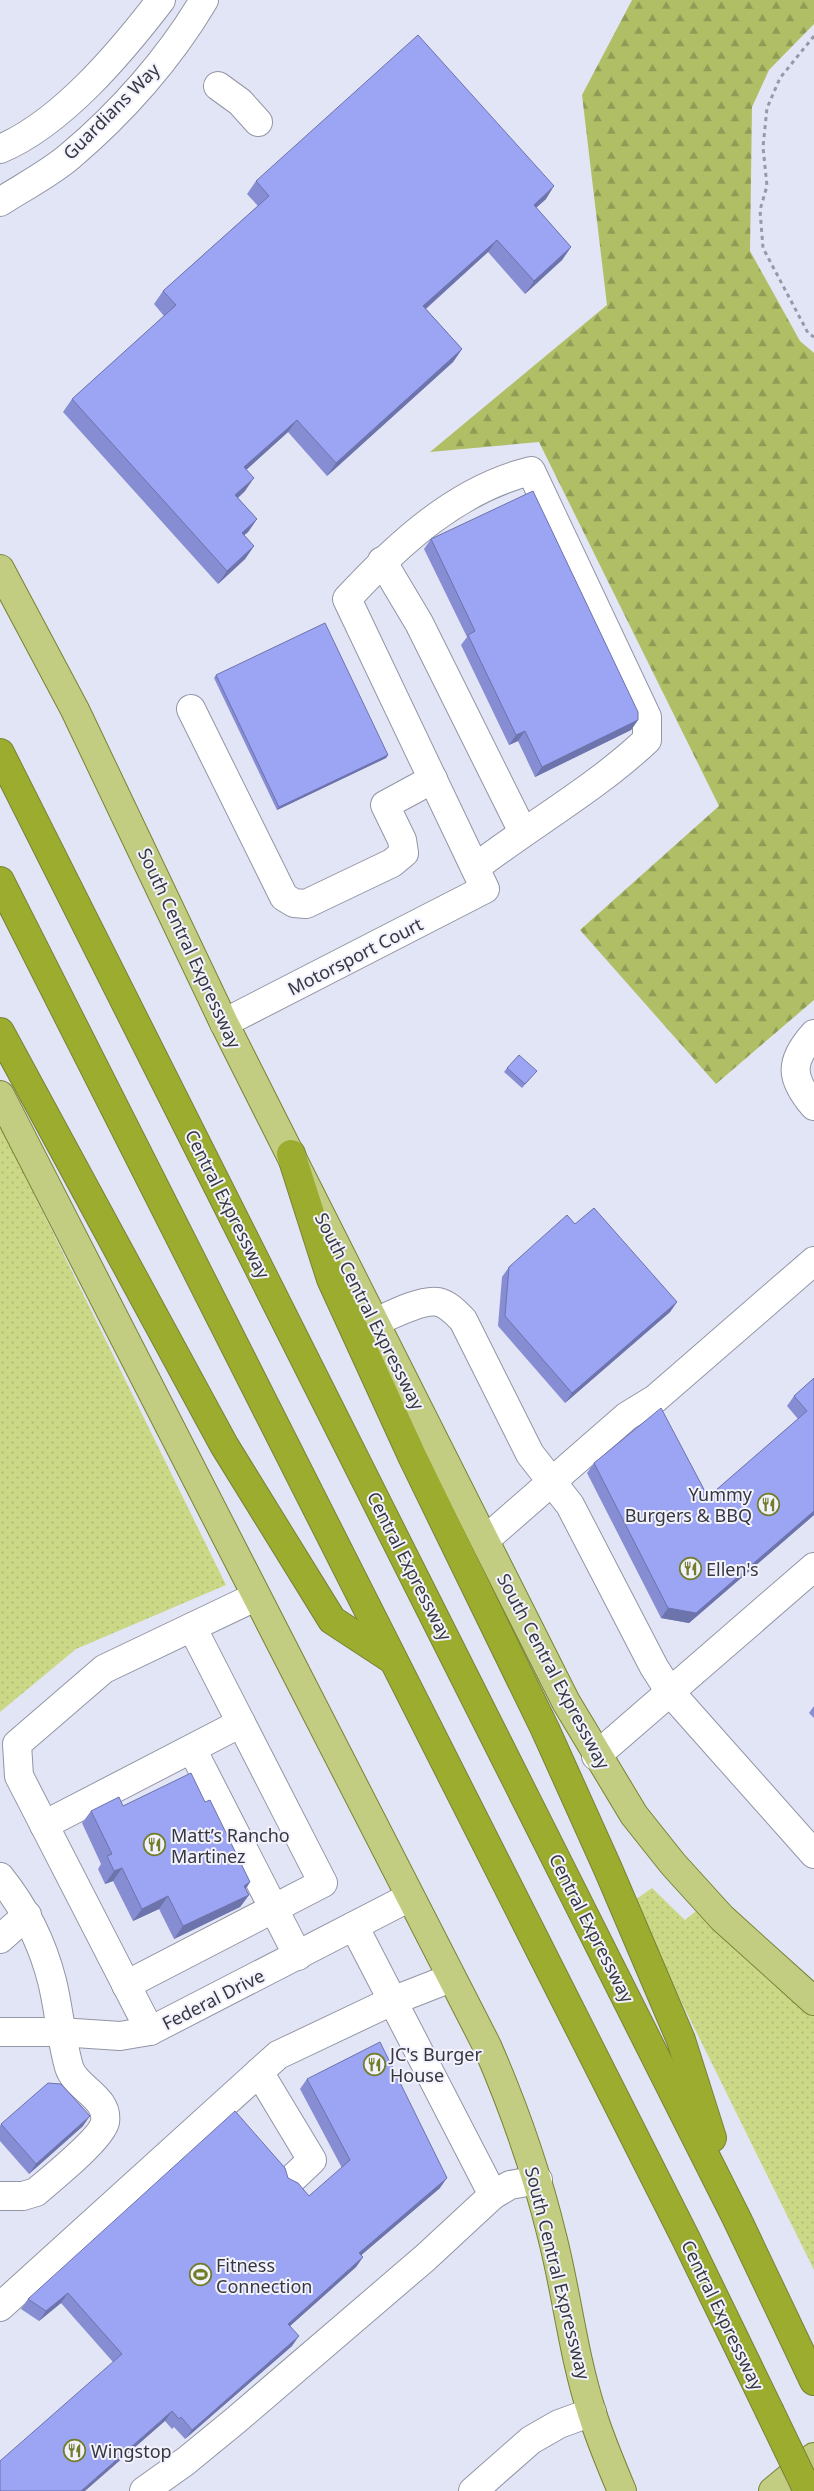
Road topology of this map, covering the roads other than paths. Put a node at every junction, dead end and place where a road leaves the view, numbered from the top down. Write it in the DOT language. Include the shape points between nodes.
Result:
graph roads {
  1 [pos="162,0"];
  2 [pos="204,0"];
  3 [pos="218,86"];
  4 [pos="258,122"];
  5 [pos="0,150"];
  6 [pos="0,202"];
  7 [pos="382,561"];
  8 [pos="0,569"];
  9 [pos="191,709"];
  10 [pos="0,753"];
  11 [pos="433,779"];
  12 [pos="523,832"];
  13 [pos="480,879"];
  14 [pos="0,881"];
  15 [pos="224,1023"];
  16 [pos="0,1032"];
  17 [pos="814,1034"];
  18 [pos="0,1095"];
  19 [pos="814,1106"];
  20 [pos="291,1154"];
  21 [pos="814,1261"];
  22 [pos="376,1322"];
  23 [pos="551,1480"];
  24 [pos="485,1540"];
  25 [pos="814,1567"];
  26 [pos="255,1597"];
  27 [pos="192,1627"];
  28 [pos="394,1661"];
  29 [pos="670,1692"];
  30 [pos="241,1723"];
  31 [pos="192,1749"];
  32 [pos="596,1756"];
  33 [pos="44,1825"];
  34 [pos="814,1854"];
  35 [pos="0,1877"];
  36 [pos="410,1897"];
  37 [pos="274,1908"];
  38 [pos="27,1915"];
  39 [pos="354,1926"];
  40 [pos="0,1939"];
  41 [pos="298,1956"];
  42 [pos="451,1978"];
  43 [pos="126,1985"];
  44 [pos="392,2001"];
  45 [pos="814,2001"];
  46 [pos="150,2031"];
  47 [pos="0,2032"];
  48 [pos="60,2032"];
  49 [pos="259,2072"];
  50 [pos="293,2178"];
  51 [pos="538,2180"];
  52 [pos="493,2195"];
  53 [pos="0,2196"];
  54 [pos="737,2218"];
  55 [pos="0,2307"];
  56 [pos="812,2377"];
  57 [pos="592,2412"];
  58 [pos="814,2457"];
  59 [pos="144,2491"];
  60 [pos="473,2491"];
  61 [pos="622,2491"];
  62 [pos="773,2491"];
  63 [pos="808,2491"];
  1 -- 5 [label="street, Guardians Way" via="104,70 38,128"];
  2 -- 6 [label="street, Guardians Way" via="164,58 122,106 69,157"];
  3 -- 4 [label="street" via="240,102"];
  7 -- 11 [label="street" via="347,599"];
  7 -- 12 [label="street" via="419,623"];
  7 -- 12 [label="street, Motorsport Court" via="458,500 508,476 531,471 647,717 647,740 615,769"];
  8 -- 15 [label="main road, South Central Expressway" via="87,736"];
  9 -- 11 [label="street" via="284,897 294,904 306,904 392,863 404,853 402,840 385,805"];
  10 -- 54 [label="highway, Central Expressway"];
  11 -- 13 [label="street"];
  12 -- 13 [label="street, Motorsport Court"];
  13 -- 15 [label="street, Motorsport Court"];
  14 -- 28 [label="highway, Central Expressway"];
  15 -- 20 [label="main road, South Central Expressway"];
  16 -- 28 [label="highway" via="224,1445 332,1620"];
  17 -- 19 [label="street" via="803,1046 795,1064 796,1079"];
  18 -- 26 [label="main road, South Central Expressway"];
  20 -- 22 [label="main road, South Central Expressway"];
  20 -- 54 [label="highway" via="331,1279 413,1458 545,1729 678,2031"];
  21 -- 23 [label="street" via="655,1399 627,1416"];
  22 -- 23 [label="street" via="427,1302 439,1302 452,1309 463,1320 530,1454"];
  22 -- 24 [label="main road, South Central Expressway"];
  23 -- 24 [label="street"];
  23 -- 29 [label="street" via="570,1505"];
  24 -- 32 [label="main road, South Central Expressway"];
  25 -- 29 [label="street"];
  26 -- 27 [label="street"];
  26 -- 36 [label="main road, South Central Expressway"];
  27 -- 30 [label="street"];
  27 -- 33 [label="street" via="104,1669 17,1744 19,1776"];
  28 -- 63 [label="highway, Central Expressway, bridge" via="682,2231"];
  29 -- 32 [label="street"];
  29 -- 34 [label="street"];
  30 -- 31 [label="street"];
  30 -- 37 [label="street" via="323,1883"];
  31 -- 33 [label="street"];
  31 -- 37 [label="street"];
  32 -- 45 [label="main road, South Central Expressway" via="634,1815 673,1864 722,1918"];
  33 -- 43 [label="street"];
  35 -- 38 [label="street"];
  36 -- 39 [label="street, Federal Drive"];
  36 -- 42 [label="main road, South Central Expressway"];
  37 -- 41 [label="street"];
  37 -- 43 [label="street"];
  38 -- 40 [label="street"];
  38 -- 48 [label="street" via="39,1939 52,1982"];
  39 -- 41 [label="street, Federal Drive"];
  39 -- 44 [label="street"];
  41 -- 46 [label="street, Federal Drive"];
  42 -- 44 [label="street"];
  42 -- 51 [label="main road, South Central Expressway" via="508,2093"];
  43 -- 46 [label="street"];
  44 -- 49 [label="street" via="278,2055"];
  44 -- 52 [label="street"];
  46 -- 48 [label="street, Federal Drive" via="120,2036"];
  47 -- 48 [label="street, Federal Drive"];
  48 -- 53 [label="street" via="70,2070 100,2103 105,2124 97,2137 36,2192 23,2196"];
  49 -- 50 [label="street" via="312,2160"];
  49 -- 55 [label="street"];
  51 -- 52 [label="street" via="510,2185"];
  51 -- 57 [label="main road, South Central Expressway"];
  52 -- 59 [label="street" via="425,2258 236,2420"];
  54 -- 56 [label="highway, Central Expressway"];
  57 -- 60 [label="street" via="559,2424 531,2440"];
  57 -- 61 [label="main road, South Central Expressway"];
  58 -- 62 [label="main road"];
}
